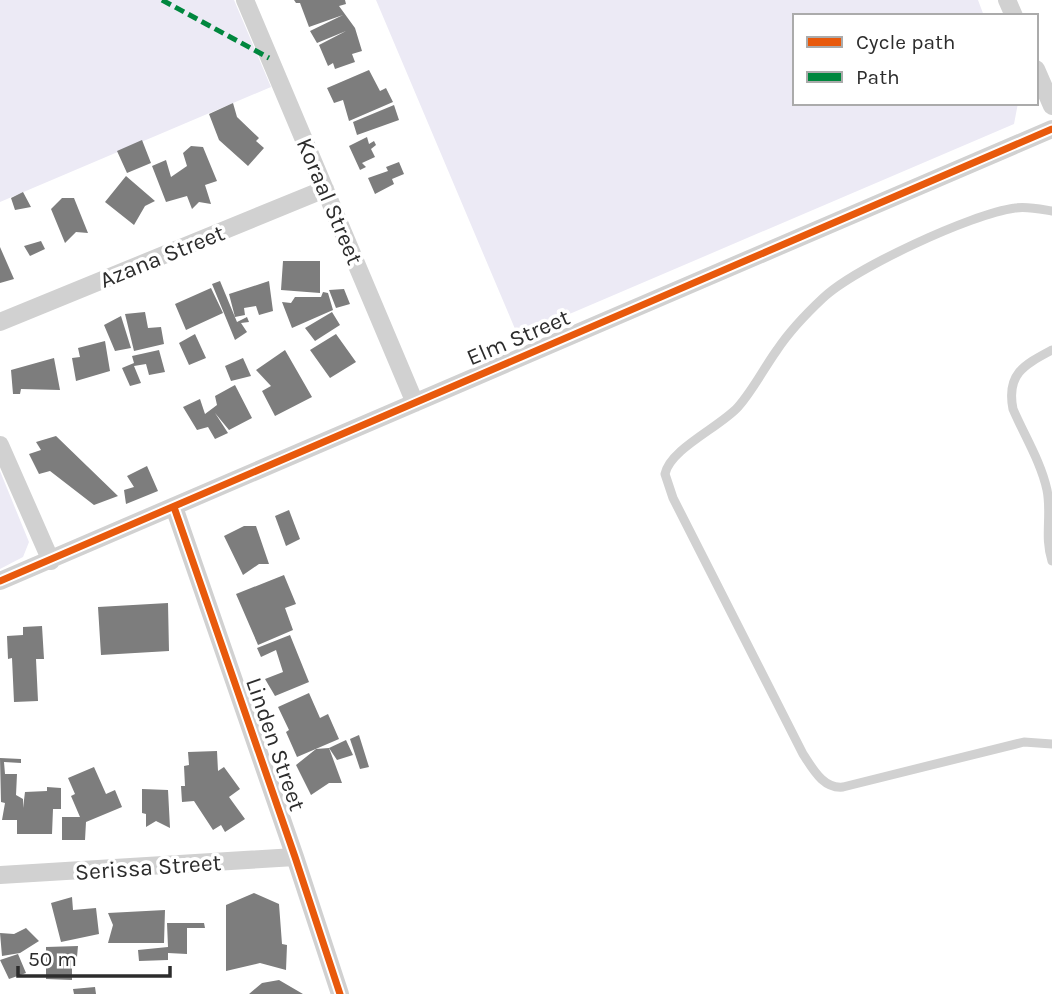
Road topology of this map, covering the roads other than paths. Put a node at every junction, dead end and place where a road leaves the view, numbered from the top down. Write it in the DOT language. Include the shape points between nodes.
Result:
graph roads {
  1 [pos="245,0"];
  2 [pos="1038,74"];
  3 [pos="1052,106"];
  4 [pos="1052,129"];
  5 [pos="325,190"];
  6 [pos="1052,211"];
  7 [pos="0,323"];
  8 [pos="1052,350"];
  9 [pos="415,402"];
  10 [pos="0,446"];
  11 [pos="174,507"];
  12 [pos="51,561"];
  13 [pos="1052,561"];
  14 [pos="0,581"];
  15 [pos="1052,744"];
  16 [pos="295,858"];
  17 [pos="0,875"];
  18 [pos="340,994"];
  1 -- 5 [label="street, Koraal Street"];
  2 -- 3 [label="street"];
  4 -- 9 [label="street, Elm Street"];
  5 -- 7 [label="street, Azana Street"];
  5 -- 9 [label="street, Koraal Street"];
  6 -- 15 [label="lane" via="1017,208 996,212 873,265 843,283 824,297 779,347 739,406 670,461 665,474 803,754 826,783 843,787 1024,742"];
  8 -- 13 [label="lane" via="1017,373 1010,395 1046,488"];
  9 -- 11 [label="street, Elm Street"];
  10 -- 12 [label="street"];
  11 -- 12 [label="street, Elm Street"];
  11 -- 16 [label="street, Linden Street"];
  12 -- 14 [label="street, Elm Street"];
  16 -- 17 [label="street, Serissa Street"];
  16 -- 18 [label="street, Linden Street"];
}
